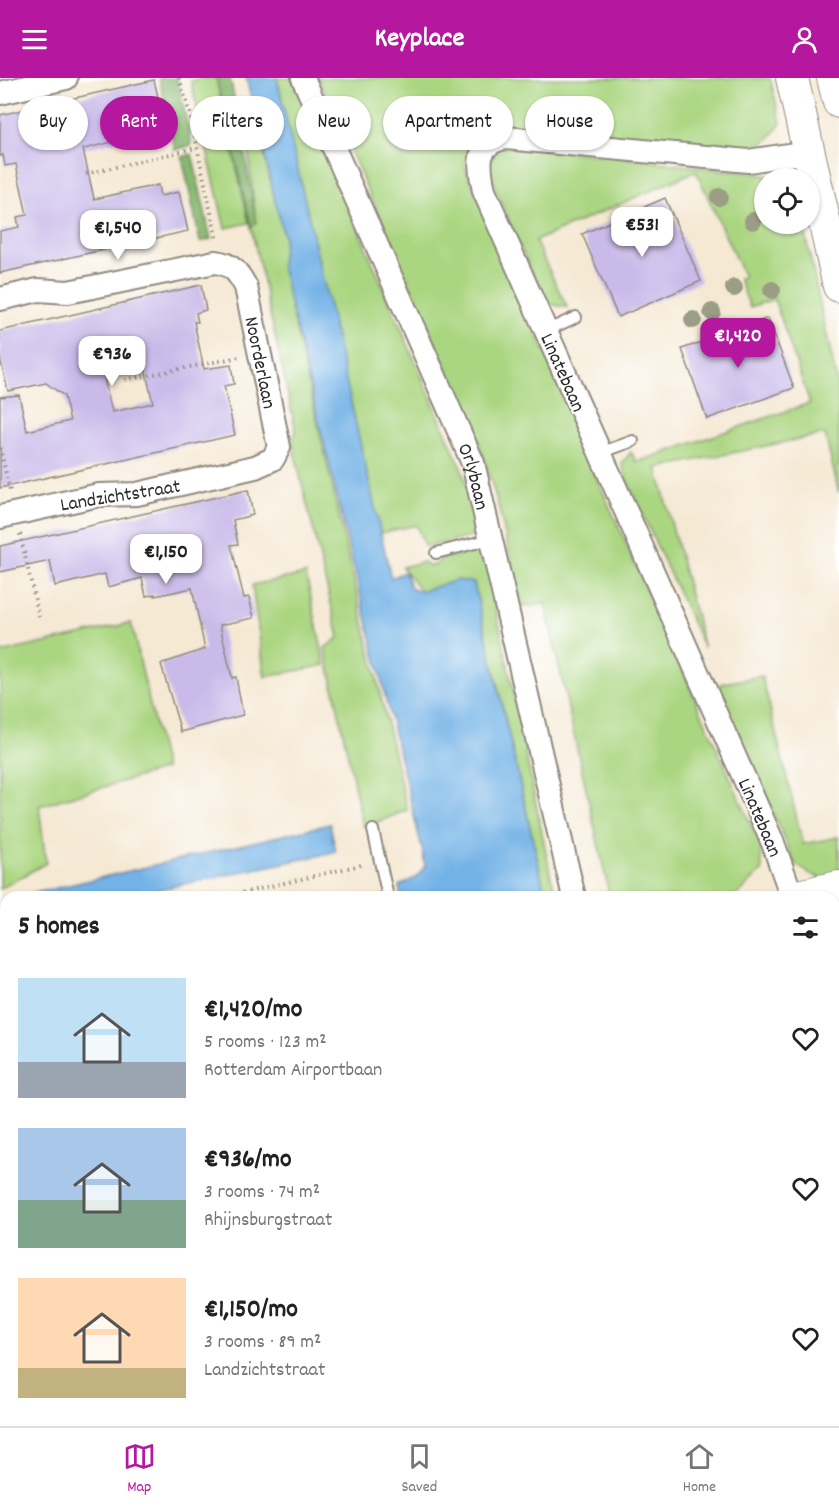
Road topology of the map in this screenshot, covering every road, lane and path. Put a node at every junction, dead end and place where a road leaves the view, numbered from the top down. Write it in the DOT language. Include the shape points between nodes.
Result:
graph roads {
  1 [pos="66,78"];
  2 [pos="179,78"];
  3 [pos="303,78"];
  4 [pos="792,78"];
  5 [pos="833,78"];
  6 [pos="0,93"];
  7 [pos="839,102"];
  8 [pos="190,113"];
  9 [pos="190,149"];
  10 [pos="197,150"];
  11 [pos="809,152"];
  12 [pos="86,174"];
  13 [pos="829,200"];
  14 [pos="228,265"];
  15 [pos="839,286"];
  16 [pos="0,299"];
  17 [pos="576,317"];
  18 [pos="546,331"];
  19 [pos="260,353"];
  20 [pos="125,380"];
  21 [pos="633,441"];
  22 [pos="600,453"];
  23 [pos="273,459"];
  24 [pos="0,516"];
  25 [pos="491,539"];
  26 [pos="436,553"];
  27 [pos="373,830"];
  28 [pos="380,861"];
  29 [pos="839,887"];
  30 [pos="251,891"];
  31 [pos="387,891"];
  32 [pos="573,891"];
  33 [pos="791,891"];
  34 [pos="821,891"];
  1 -- 6 [label="street"];
  2 -- 8 [label="path"];
  3 -- 25 [label="street, Orlybaan" via="473,464"];
  4 -- 11 [label="main road"];
  5 -- 7 [label="main road"];
  9 -- 12 [label="path"];
  10 -- 14 [label="path"];
  11 -- 13 [label="main road"];
  11 -- 18 [label="street, Linatebaan" via="748,161 494,140 480,158 484,191"];
  13 -- 15 [label="main road"];
  14 -- 16 [label="street" via="215,262 68,292 38,290"];
  14 -- 19 [label="street, Noorderlaan" via="240,274 246,287"];
  17 -- 18 [label="lane"];
  18 -- 22 [label="street, Linatebaan"];
  19 -- 20 [label="path"];
  19 -- 23 [label="street, Noorderlaan" via="279,447"];
  21 -- 22 [label="lane"];
  22 -- 33 [label="street, Linatebaan"];
  23 -- 24 [label="street, Landzichtstraat" via="255,467 137,494 99,495"];
  25 -- 26 [label="lane"];
  25 -- 32 [label="street, Orlybaan"];
  27 -- 28 [label="lane"];
  28 -- 30 [label="path"];
  28 -- 31 [label="lane"];
  29 -- 34 [label="main road"];
}
